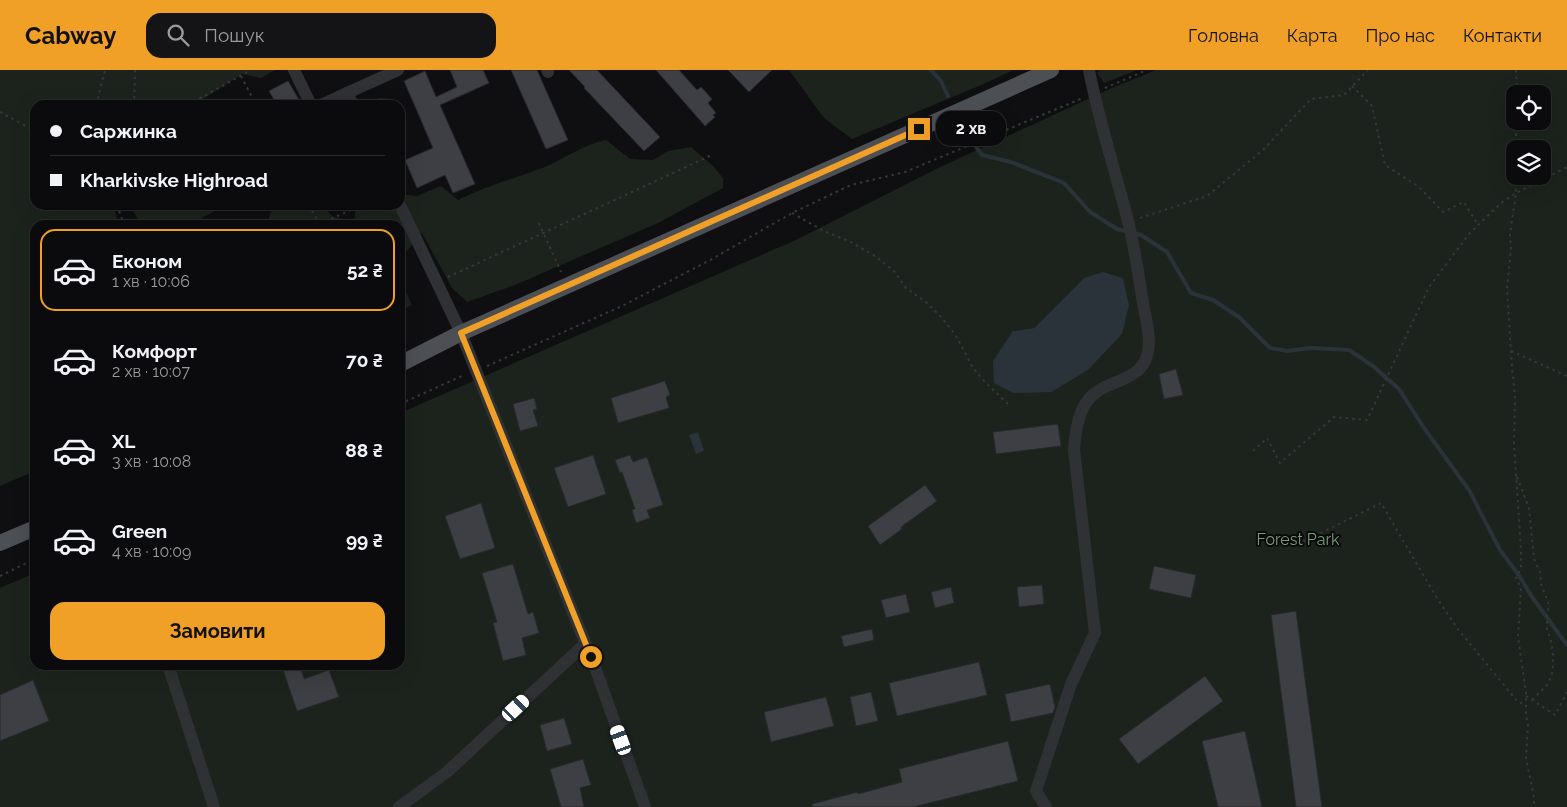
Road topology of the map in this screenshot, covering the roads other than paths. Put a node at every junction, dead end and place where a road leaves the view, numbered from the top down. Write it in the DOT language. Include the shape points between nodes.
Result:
graph roads {
  1 [pos="294,70"];
  2 [pos="398,70"];
  3 [pos="1051,70"];
  4 [pos="1089,70"];
  5 [pos="350,99"];
  6 [pos="309,100"];
  7 [pos="402,210"];
  8 [pos="461,333"];
  9 [pos="405,361"];
  10 [pos="30,530"];
  11 [pos="0,543"];
  12 [pos="585,644"];
  13 [pos="170,670"];
  14 [pos="214,807"];
  15 [pos="399,807"];
  16 [pos="645,807"];
  17 [pos="1046,807"];
  1 -- 6 [label="street"];
  2 -- 5 [label="street"];
  3 -- 8 [label="main road"];
  4 -- 17 [label="street" via="1129,226 1149,351 1137,373 1106,385 1093,394 1079,418 1074,450 1095,633 1071,684 1036,790"];
  7 -- 8 [label="street"];
  8 -- 9 [label="main road"];
  8 -- 12 [label="street"];
  10 -- 11 [label="main road"];
  12 -- 15 [label="street" via="447,772"];
  12 -- 16 [label="street"];
  13 -- 14 [label="street"];
}
